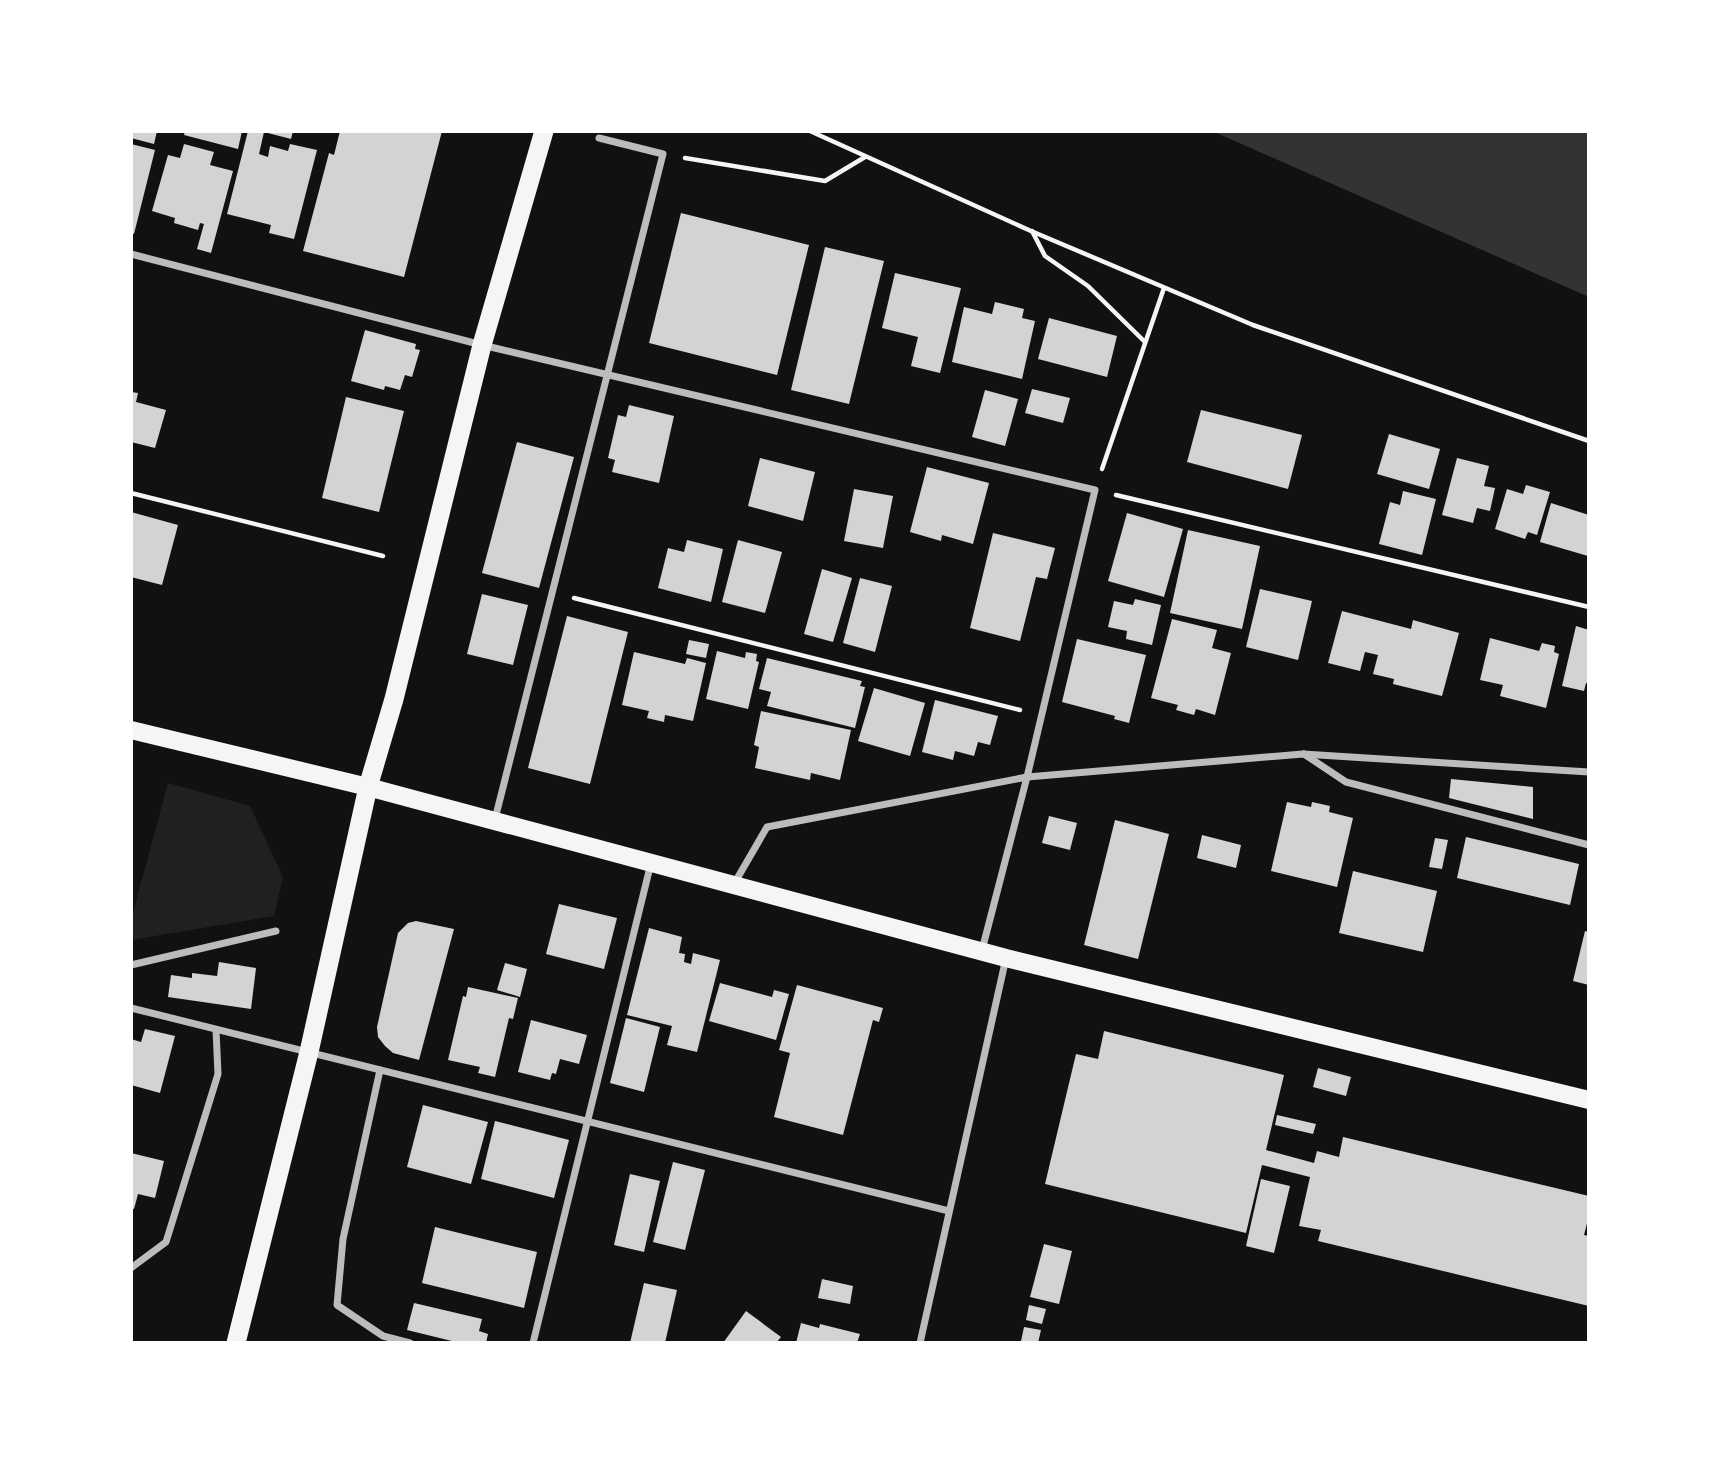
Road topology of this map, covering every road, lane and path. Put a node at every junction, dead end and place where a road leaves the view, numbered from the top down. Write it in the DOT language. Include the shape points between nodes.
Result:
graph roads {
  1 [pos="544,131"];
  2 [pos="810,131"];
  3 [pos="599,138"];
  4 [pos="663,154"];
  5 [pos="865,157"];
  6 [pos="1031,231"];
  7 [pos="131,254"];
  8 [pos="1164,288"];
  9 [pos="1145,342"];
  10 [pos="482,345"];
  11 [pos="608,374"];
  12 [pos="1589,441"];
  13 [pos="1095,490"];
  14 [pos="131,493"];
  15 [pos="383,556"];
  16 [pos="552,593"];
  17 [pos="1589,607"];
  18 [pos="1041,716"];
  19 [pos="131,730"];
  20 [pos="1303,754"];
  21 [pos="1589,772"];
  22 [pos="1027,776"];
  23 [pos="368,787"];
  24 [pos="494,821"];
  25 [pos="1589,845"];
  26 [pos="651,862"];
  27 [pos="733,884"];
  28 [pos="276,931"];
  29 [pos="982,950"];
  30 [pos="1006,958"];
  31 [pos="131,965"];
  32 [pos="131,1007"];
  33 [pos="216,1030"];
  34 [pos="309,1052"];
  35 [pos="380,1070"];
  36 [pos="1589,1100"];
  37 [pos="588,1120"];
  38 [pos="949,1211"];
  39 [pos="131,1268"];
  40 [pos="236,1343"];
  41 [pos="410,1343"];
  42 [pos="533,1343"];
  43 [pos="920,1343"];
  1 -- 10 [label="highway"];
  2 -- 5 [label="path"];
  3 -- 4 [label="street"];
  4 -- 5 [label="path" via="825,181"];
  4 -- 11 [label="street"];
  5 -- 6 [label="path"];
  6 -- 8 [label="path"];
  6 -- 9 [label="path" via="1045,256 1088,285"];
  7 -- 10 [label="street"];
  8 -- 9 [label="path"];
  8 -- 12 [label="path" via="1253,325"];
  9 -- 13 [label="path"];
  10 -- 11 [label="street"];
  10 -- 23 [label="highway"];
  11 -- 13 [label="street"];
  11 -- 16 [label="street"];
  13 -- 17 [label="path"];
  13 -- 18 [label="street"];
  14 -- 15 [label="path"];
  16 -- 18 [label="path"];
  16 -- 24 [label="street"];
  18 -- 22 [label="street"];
  19 -- 23 [label="main road"];
  20 -- 21 [label="street"];
  20 -- 22 [label="street"];
  20 -- 25 [label="street" via="1346,782"];
  22 -- 27 [label="street" via="767,827"];
  22 -- 29 [label="street"];
  23 -- 24 [label="main road"];
  23 -- 34 [label="highway"];
  24 -- 26 [label="main road"];
  26 -- 27 [label="main road"];
  26 -- 37 [label="street"];
  27 -- 29 [label="main road"];
  28 -- 31 [label="street"];
  29 -- 30 [label="main road"];
  30 -- 36 [label="main road"];
  30 -- 38 [label="street"];
  32 -- 33 [label="street"];
  33 -- 34 [label="street"];
  33 -- 39 [label="street" via="218,1074 166,1242"];
  34 -- 35 [label="street"];
  34 -- 40 [label="highway"];
  35 -- 37 [label="street"];
  35 -- 41 [label="street" via="343,1239 337,1305 383,1336"];
  37 -- 38 [label="street"];
  37 -- 42 [label="street"];
  38 -- 43 [label="street"];
}
